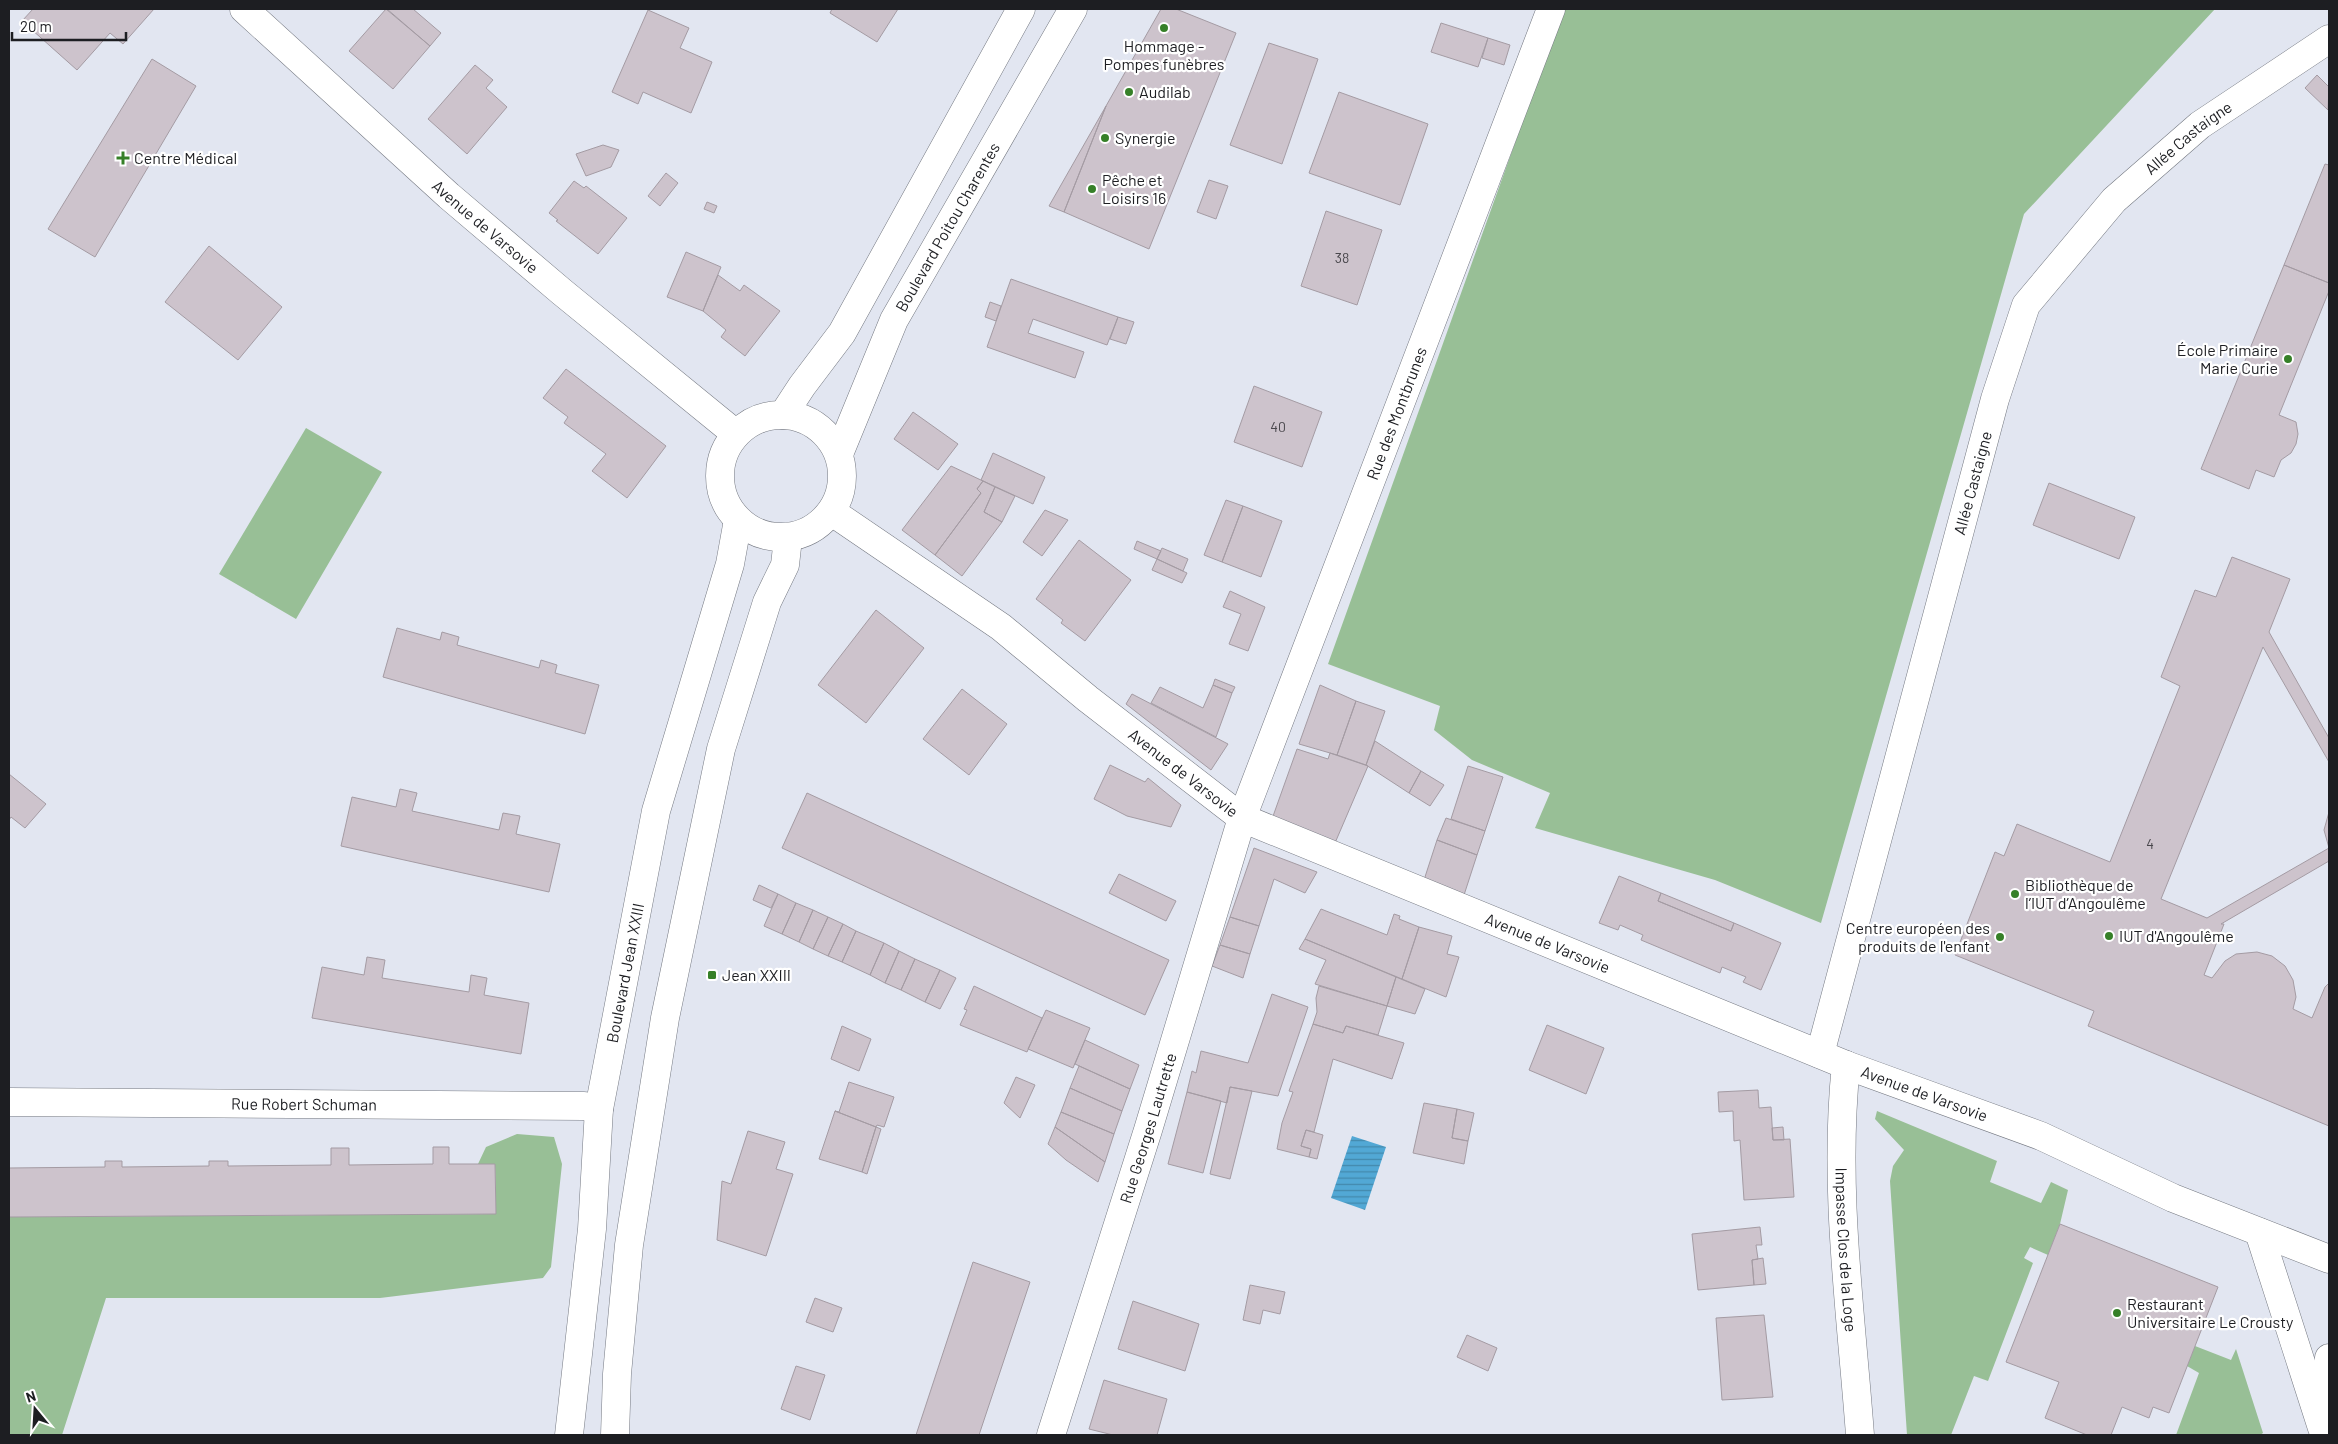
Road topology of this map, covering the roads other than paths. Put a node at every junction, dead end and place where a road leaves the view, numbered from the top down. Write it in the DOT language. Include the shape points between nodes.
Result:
graph roads {
  1 [pos="244,9"];
  2 [pos="1021,9"];
  3 [pos="1074,9"];
  4 [pos="1551,9"];
  5 [pos="2329,38"];
  6 [pos="784,415"];
  7 [pos="736,434"];
  8 [pos="839,454"];
  9 [pos="832,512"];
  10 [pos="738,520"];
  11 [pos="788,538"];
  12 [pos="1242,818"];
  13 [pos="1820,1054"];
  14 [pos="1846,1065"];
  15 [pos="9,1102"];
  16 [pos="599,1110"];
  17 [pos="2259,1232"];
  18 [pos="2329,1259"];
  19 [pos="2329,1358"];
  20 [pos="2317,1433"];
  21 [pos="569,1435"];
  22 [pos="615,1435"];
  23 [pos="1051,1435"];
  24 [pos="1860,1435"];
  1 -- 7 [label="street, Avenue de Varsovie" via="449,196"];
  2 -- 6 [label="street" via="842,333"];
  3 -- 8 [label="street, Boulevard Poitou Charentes" via="894,320"];
  4 -- 12 [label="street, Rue des Montbrunes"];
  5 -- 13 [label="street, Allée Castaigne" via="2200,125 2114,200 2026,305 1995,399"];
  6 -- 7 [label="street" via="766,416"];
  6 -- 8 [label="street" via="801,418 817,426"];
  7 -- 10 [label="street" via="720,468 720,487 726,505"];
  8 -- 9 [label="street" via="843,474 840,494"];
  9 -- 11 [label="street" via="820,525"];
  9 -- 12 [label="street, Avenue de Varsovie" via="1001,627"];
  10 -- 11 [label="street" via="752,531 769,537"];
  10 -- 16 [label="street, Boulevard Jean XXIII" via="730,564 656,811"];
  11 -- 22 [label="street" via="785,565 767,602 721,749 666,1018 629,1245"];
  12 -- 13 [label="street, Avenue de Varsovie"];
  12 -- 23 [label="street, Rue Georges Lautrette"];
  13 -- 14 [label="street, Avenue de Varsovie"];
  14 -- 17 [label="street, Avenue de Varsovie" via="2041,1136 2173,1198"];
  14 -- 24 [label="street, Impasse Clos de la Loge" via="1842,1097 1841,1182"];
  15 -- 16 [label="street, Rue Robert Schuman" via="584,1106"];
  16 -- 21 [label="street, Boulevard Jean XXIII" via="592,1229"];
  17 -- 18 [label="street, Avenue de Varsovie"];
  17 -- 20 [label="street"];
  19 -- 20 [label="street"];
}
